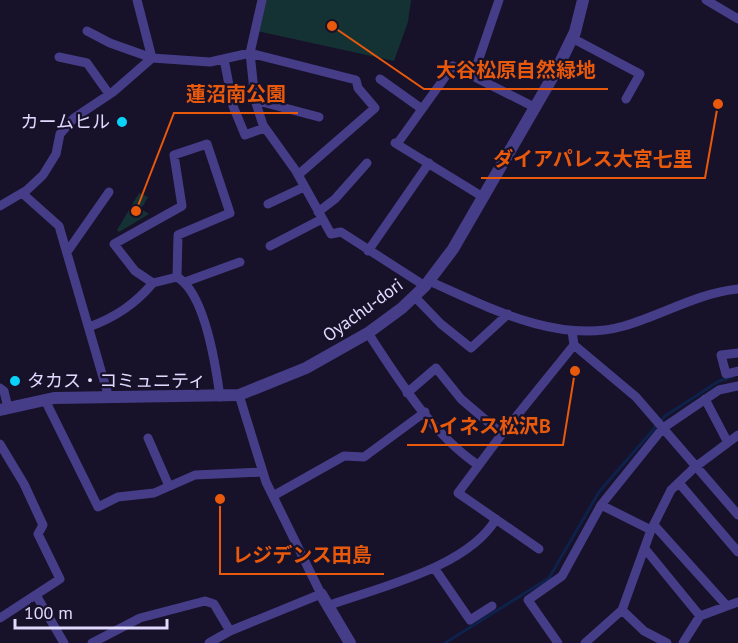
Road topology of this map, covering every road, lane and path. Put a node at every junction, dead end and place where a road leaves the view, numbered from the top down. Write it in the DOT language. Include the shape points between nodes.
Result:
graph roads {
  1 [pos="137,0"];
  2 [pos="262,0"];
  3 [pos="499,0"];
  4 [pos="583,0"];
  5 [pos="706,0"];
  6 [pos="738,19"];
  7 [pos="87,31"];
  8 [pos="572,38"];
  9 [pos="250,53"];
  10 [pos="59,57"];
  11 [pos="152,58"];
  12 [pos="225,59"];
  13 [pos="473,76"];
  14 [pos="380,79"];
  15 [pos="110,94"];
  16 [pos="626,99"];
  17 [pos="255,100"];
  18 [pos="536,108"];
  19 [pos="422,109"];
  20 [pos="319,117"];
  21 [pos="264,128"];
  22 [pos="367,163"];
  23 [pos="429,163"];
  24 [pos="298,175"];
  25 [pos="304,187"];
  26 [pos="109,192"];
  27 [pos="22,193"];
  28 [pos="483,197"];
  29 [pos="268,204"];
  30 [pos="0,206"];
  31 [pos="320,216"];
  32 [pos="270,246"];
  33 [pos="368,251"];
  34 [pos="66,252"];
  35 [pos="240,262"];
  36 [pos="181,280"];
  37 [pos="153,283"];
  38 [pos="427,283"];
  39 [pos="738,289"];
  40 [pos="414,296"];
  41 [pos="508,314"];
  42 [pos="89,327"];
  43 [pos="572,331"];
  44 [pos="368,333"];
  45 [pos="574,345"];
  46 [pos="738,352"];
  47 [pos="738,371"];
  48 [pos="738,386"];
  49 [pos="0,388"];
  50 [pos="407,393"];
  51 [pos="239,395"];
  52 [pos="220,397"];
  53 [pos="109,398"];
  54 [pos="705,399"];
  55 [pos="45,400"];
  56 [pos="4,409"];
  57 [pos="425,412"];
  58 [pos="660,424"];
  59 [pos="502,434"];
  60 [pos="738,435"];
  61 [pos="148,438"];
  62 [pos="727,441"];
  63 [pos="0,444"];
  64 [pos="478,465"];
  65 [pos="694,468"];
  66 [pos="263,472"];
  67 [pos="679,483"];
  68 [pos="169,486"];
  69 [pos="273,496"];
  70 [pos="601,505"];
  71 [pos="738,515"];
  72 [pos="496,519"];
  73 [pos="652,527"];
  74 [pos="539,549"];
  75 [pos="646,550"];
  76 [pos="738,552"];
  77 [pos="435,569"];
  78 [pos="321,594"];
  79 [pos="36,595"];
  80 [pos="738,602"];
  81 [pos="330,605"];
  82 [pos="726,605"];
  83 [pos="492,606"];
  84 [pos="622,610"];
  85 [pos="700,616"];
  86 [pos="0,618"];
  87 [pos="230,631"];
  88 [pos="64,643"];
  89 [pos="92,643"];
  90 [pos="209,643"];
  91 [pos="350,643"];
  92 [pos="558,643"];
  93 [pos="585,643"];
  94 [pos="667,643"];
  95 [pos="683,643"];
  1 -- 11 [label="street"];
  2 -- 9 [label="street"];
  3 -- 13 [label="street"];
  4 -- 8 [label="street, Oyachu-dori"];
  5 -- 6 [label="street"];
  7 -- 11 [label="street"];
  8 -- 16 [label="street" via="640,74"];
  8 -- 18 [label="street, Oyachu-dori"];
  9 -- 12 [label="street"];
  9 -- 17 [label="street"];
  9 -- 24 [label="street" via="356,80 375,108"];
  10 -- 15 [label="street" via="87,63"];
  11 -- 12 [label="street" via="210,62"];
  11 -- 15 [label="street"];
  12 -- 21 [label="street" via="233,106 245,135"];
  13 -- 18 [label="street"];
  13 -- 19 [label="street" via="453,66"];
  14 -- 19 [label="street"];
  15 -- 27 [label="street" via="74,118 60,134 56,154 43,175"];
  17 -- 20 [label="street"];
  17 -- 21 [label="street"];
  18 -- 28 [label="street, Oyachu-dori"];
  19 -- 23 [label="street" via="396,143"];
  21 -- 24 [label="street"];
  22 -- 31 [label="street"];
  23 -- 28 [label="street"];
  23 -- 33 [label="street"];
  24 -- 25 [label="street"];
  25 -- 29 [label="street"];
  25 -- 31 [label="street"];
  26 -- 34 [label="street"];
  27 -- 30 [label="street"];
  27 -- 34 [label="street" via="59,226"];
  28 -- 38 [label="street, Oyachu-dori" via="453,249"];
  31 -- 32 [label="street"];
  31 -- 33 [label="street" via="331,234 341,232"];
  33 -- 38 [label="street"];
  34 -- 42 [label="street"];
  35 -- 36 [label="street"];
  36 -- 37 [label="street"];
  36 -- 37 [label="street" via="178,235 230,213 207,144 174,154 182,206 114,244 135,271"];
  36 -- 52 [label="street" via="197,303 215,362"];
  37 -- 42 [label="street" via="137,302"];
  38 -- 40 [label="street, Oyachu-dori"];
  38 -- 41 [label="street"];
  39 -- 43 [label="street" via="622,327"];
  40 -- 41 [label="street" via="471,348"];
  40 -- 44 [label="street, Oyachu-dori"];
  41 -- 43 [label="street"];
  42 -- 53 [label="street"];
  43 -- 45 [label="street"];
  44 -- 50 [label="street"];
  44 -- 51 [label="street, Oyachu-dori" via="306,368"];
  45 -- 58 [label="street" via="636,397"];
  45 -- 59 [label="street"];
  46 -- 47 [label="street" via="721,355 726,374"];
  48 -- 54 [label="street" via="719,390"];
  49 -- 56 [label="street" via="4,391"];
  50 -- 57 [label="street"];
  50 -- 59 [label="street" via="435,368 461,399"];
  51 -- 52 [label="street, Oyachu-dori"];
  51 -- 66 [label="street"];
  52 -- 53 [label="street, Oyachu-dori"];
  53 -- 55 [label="street, Oyachu-dori"];
  54 -- 58 [label="street"];
  54 -- 62 [label="street"];
  55 -- 56 [label="street, Oyachu-dori"];
  55 -- 68 [label="street" via="98,507 118,497 154,493"];
  57 -- 64 [label="street"];
  57 -- 69 [label="street" via="364,457 344,456"];
  58 -- 65 [label="street"];
  58 -- 70 [label="street"];
  59 -- 64 [label="street"];
  60 -- 62 [label="street"];
  61 -- 68 [label="street"];
  62 -- 65 [label="street"];
  63 -- 79 [label="street" via="43,525 38,534 60,579"];
  64 -- 72 [label="street" via="459,492"];
  65 -- 67 [label="street"];
  65 -- 71 [label="street"];
  66 -- 68 [label="street" via="195,475"];
  66 -- 69 [label="street"];
  67 -- 73 [label="street" via="670,490"];
  67 -- 76 [label="street"];
  69 -- 78 [label="street"];
  70 -- 73 [label="street"];
  70 -- 92 [label="street" via="562,576 528,600"];
  72 -- 74 [label="street"];
  72 -- 77 [label="street" via="488,533"];
  73 -- 75 [label="street"];
  73 -- 82 [label="street"];
  75 -- 84 [label="street"];
  75 -- 85 [label="street"];
  77 -- 81 [label="street"];
  77 -- 83 [label="street" via="470,620"];
  78 -- 81 [label="street"];
  78 -- 87 [label="street"];
  79 -- 86 [label="street"];
  79 -- 88 [label="street"];
  80 -- 82 [label="street"];
  81 -- 91 [label="street"];
  82 -- 85 [label="street"];
  84 -- 93 [label="street"];
  84 -- 94 [label="street" via="644,631"];
  85 -- 95 [label="street"];
  87 -- 89 [label="street" via="214,604 205,601 140,618"];
  87 -- 90 [label="street"];
}
